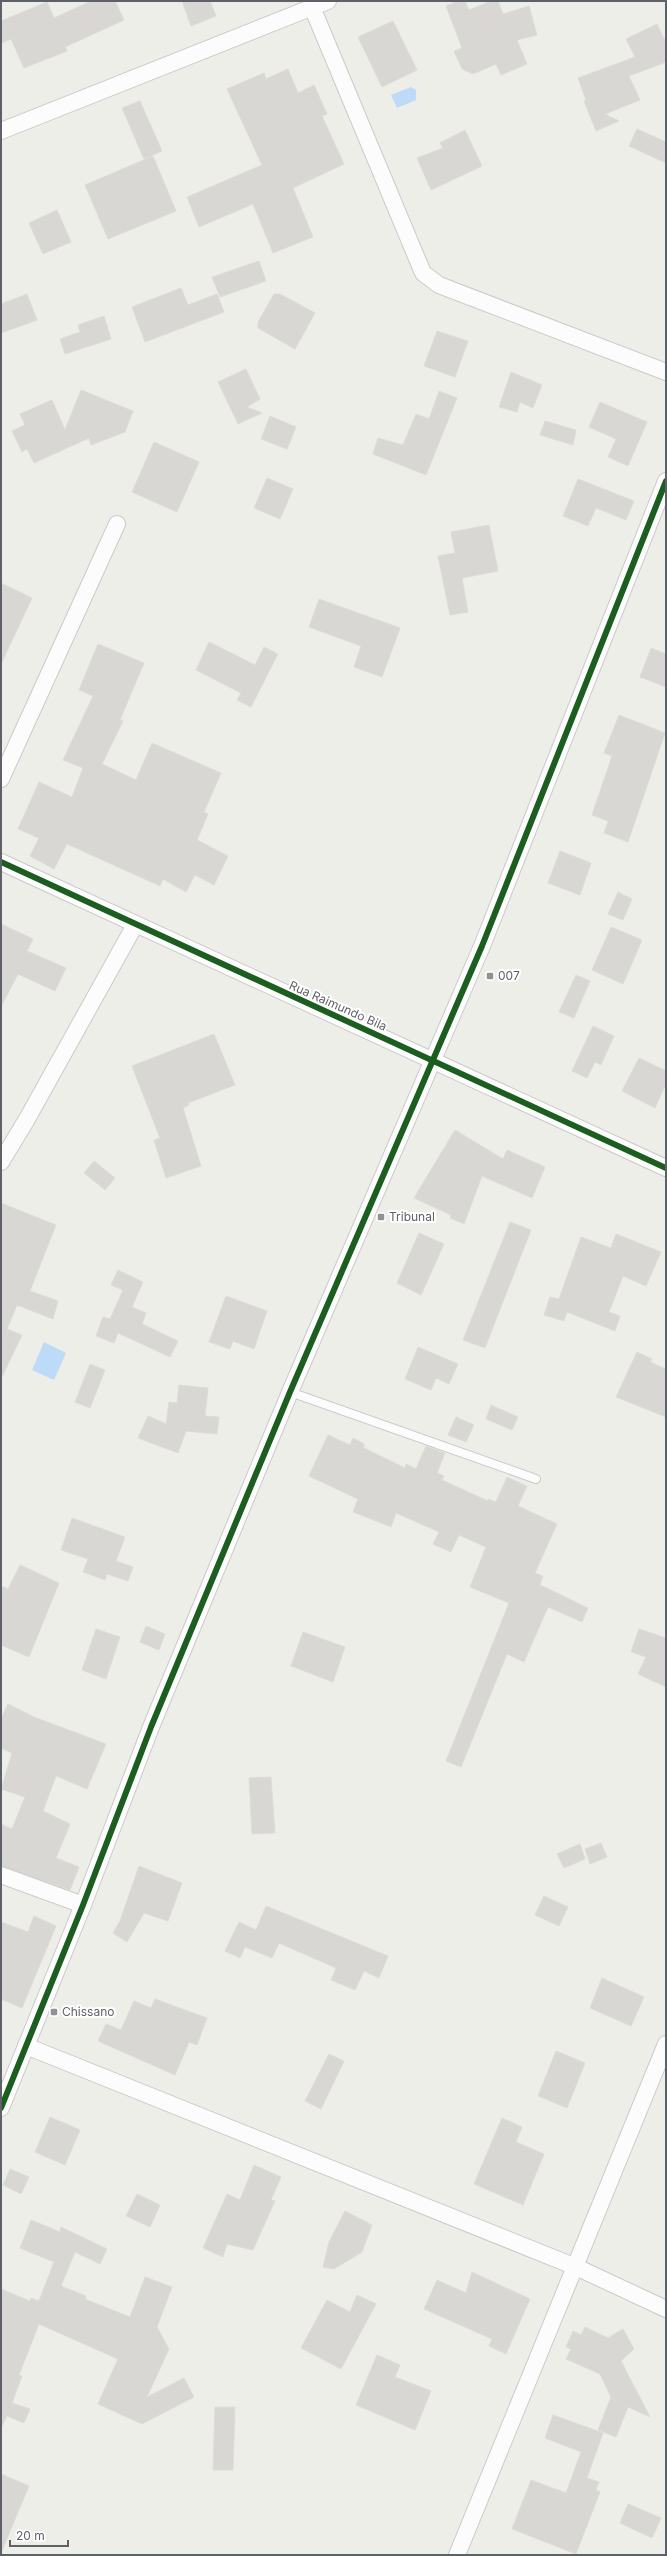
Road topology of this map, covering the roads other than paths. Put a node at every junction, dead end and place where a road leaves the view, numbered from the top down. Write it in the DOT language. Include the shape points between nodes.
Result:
graph roads {
  1 [pos="328,1"];
  2 [pos="312,7"];
  3 [pos="1,131"];
  4 [pos="666,372"];
  5 [pos="666,481"];
  6 [pos="117,524"];
  7 [pos="1,778"];
  8 [pos="1,862"];
  9 [pos="135,925"];
  10 [pos="431,1060"];
  11 [pos="1,1162"];
  12 [pos="666,1168"];
  13 [pos="290,1392"];
  14 [pos="536,1478"];
  15 [pos="1,1875"];
  16 [pos="83,1905"];
  17 [pos="666,2044"];
  18 [pos="26,2046"];
  19 [pos="1,2108"];
  20 [pos="576,2267"];
  21 [pos="666,2309"];
  22 [pos="457,2555"];
  1 -- 2 [label="street"];
  2 -- 3 [label="street"];
  2 -- 4 [label="street" via="423,273 439,285"];
  5 -- 10 [label="street" via="482,946"];
  6 -- 7 [label="street"];
  8 -- 9 [label="street, Rua Raimundo Bila"];
  9 -- 10 [label="street, Rua Raimundo Bila"];
  9 -- 11 [label="street" via="28,1119"];
  10 -- 12 [label="street, Rua Raimundo Bila"];
  10 -- 13 [label="street"];
  13 -- 14 [label="lane"];
  13 -- 16 [label="street" via="151,1727"];
  15 -- 16 [label="street"];
  16 -- 18 [label="street"];
  17 -- 20 [label="street"];
  18 -- 19 [label="street"];
  18 -- 20 [label="street"];
  20 -- 21 [label="street"];
  20 -- 22 [label="street"];
}
